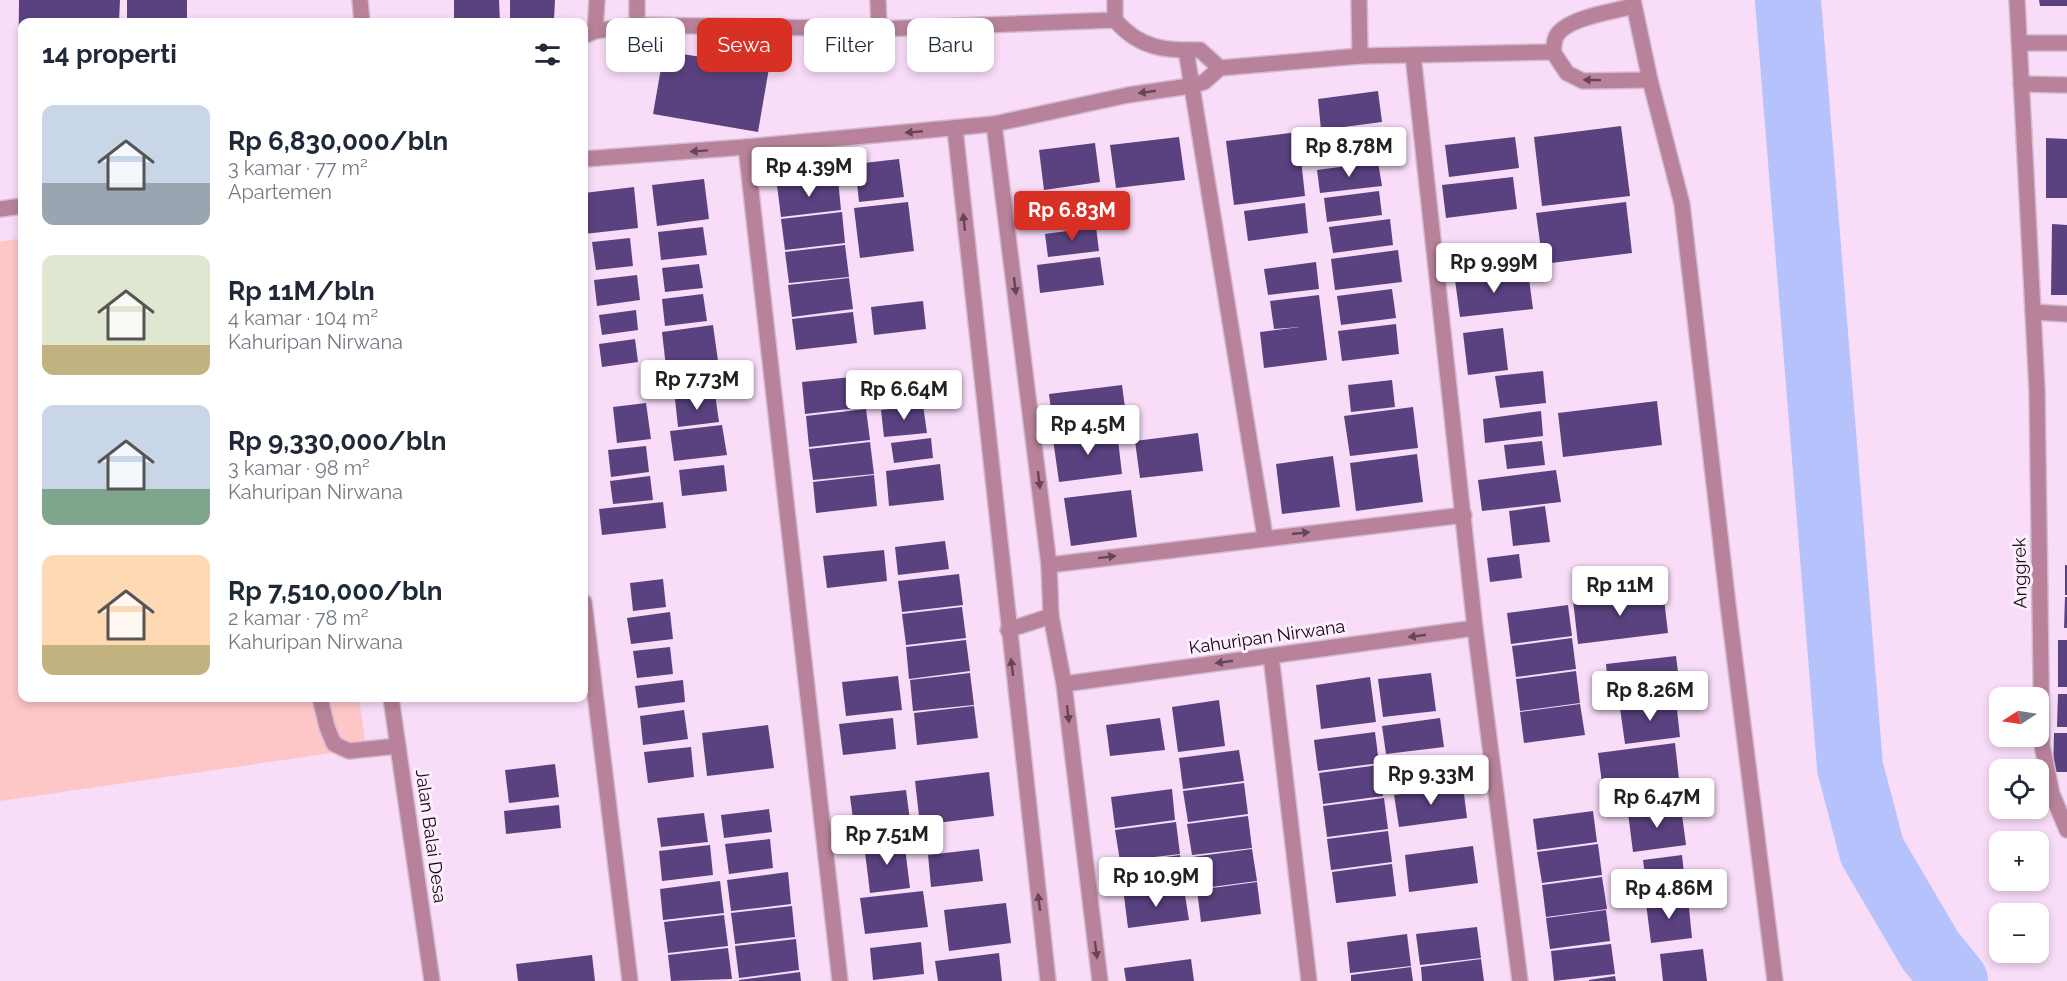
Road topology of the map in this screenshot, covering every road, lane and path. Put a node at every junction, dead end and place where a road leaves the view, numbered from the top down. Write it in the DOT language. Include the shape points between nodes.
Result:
graph roads {
  1 [pos="360,0"];
  2 [pos="597,0"];
  3 [pos="637,0"];
  4 [pos="878,0"];
  5 [pos="1115,0"];
  6 [pos="1359,0"];
  7 [pos="2017,0"];
  8 [pos="1634,3"];
  9 [pos="362,18"];
  10 [pos="638,18"];
  11 [pos="879,18"];
  12 [pos="1115,20"];
  13 [pos="685,26"];
  14 [pos="804,28"];
  15 [pos="895,28"];
  16 [pos="606,30"];
  17 [pos="589,33"];
  18 [pos="2020,43"];
  19 [pos="2067,43"];
  20 [pos="1186,50"];
  21 [pos="1553,51"];
  22 [pos="1413,55"];
  23 [pos="1360,56"];
  24 [pos="1220,68"];
  25 [pos="1650,80"];
  26 [pos="2021,84"];
  27 [pos="2067,85"];
  28 [pos="1190,86"];
  29 [pos="994,124"];
  30 [pos="954,129"];
  31 [pos="746,147"];
  32 [pos="588,159"];
  33 [pos="18,207"];
  34 [pos="0,209"];
  35 [pos="2033,312"];
  36 [pos="2067,315"];
  37 [pos="1464,515"];
  38 [pos="1265,537"];
  39 [pos="1049,565"];
  40 [pos="1051,616"];
  41 [pos="1475,628"];
  42 [pos="1008,630"];
  43 [pos="588,635"];
  44 [pos="1272,656"];
  45 [pos="1064,684"];
  46 [pos="321,702"];
  47 [pos="392,702"];
  48 [pos="398,746"];
  49 [pos="2067,830"];
  50 [pos="432,981"];
  51 [pos="630,981"];
  52 [pos="840,981"];
  53 [pos="1048,981"];
  54 [pos="1100,981"];
  55 [pos="1309,981"];
  56 [pos="1520,981"];
  57 [pos="1775,981"];
  1 -- 9 [label="street"];
  2 -- 17 [label="street"];
  3 -- 10 [label="street"];
  4 -- 11 [label="street"];
  5 -- 12 [label="street"];
  6 -- 23 [label="street"];
  7 -- 18 [label="street, Anggrek"];
  8 -- 21 [label="street" via="1567,26 1556,36"];
  8 -- 25 [label="street"];
  12 -- 15 [label="street"];
  12 -- 20 [label="street" via="1141,44"];
  13 -- 14 [label="street"];
  16 -- 17 [label="street"];
  18 -- 19 [label="street"];
  18 -- 26 [label="street, Anggrek"];
  20 -- 24 [label="street" via="1200,50"];
  20 -- 28 [label="street"];
  21 -- 22 [label="street"];
  25 -- 21 [label="street, one-way" via="1583,81 1567,73"];
  22 -- 23 [label="street"];
  22 -- 37 [label="street"];
  23 -- 24 [label="street"];
  24 -- 28 [label="street" via="1204,82"];
  25 -- 57 [label="street" via="1682,204"];
  26 -- 27 [label="street"];
  26 -- 35 [label="street, Anggrek"];
  28 -- 29 [label="street, one-way"];
  28 -- 38 [label="street"];
  29 -- 30 [label="street"];
  29 -- 39 [label="street, one-way"];
  30 -- 31 [label="street, one-way"];
  42 -- 30 [label="street, one-way"];
  31 -- 32 [label="street, one-way"];
  31 -- 52 [label="street"];
  33 -- 34 [label="street"];
  35 -- 36 [label="street"];
  35 -- 49 [label="street, Anggrek" via="2043,745 2052,794"];
  38 -- 37 [label="street, one-way"];
  37 -- 41 [label="street"];
  39 -- 38 [label="street, one-way"];
  39 -- 40 [label="street"];
  40 -- 42 [label="street"];
  40 -- 45 [label="street"];
  41 -- 44 [label="street, Kahuripan Nirwana, one-way"];
  41 -- 56 [label="street"];
  53 -- 42 [label="street, one-way"];
  43 -- 51 [label="street"];
  44 -- 45 [label="street, Kahuripan Nirwana, one-way"];
  44 -- 55 [label="street"];
  45 -- 54 [label="street, one-way"];
  46 -- 48 [label="street" via="334,744 349,751"];
  47 -- 48 [label="street, Jalan Balai Desa"];
  48 -- 50 [label="street, Jalan Balai Desa"];
}
